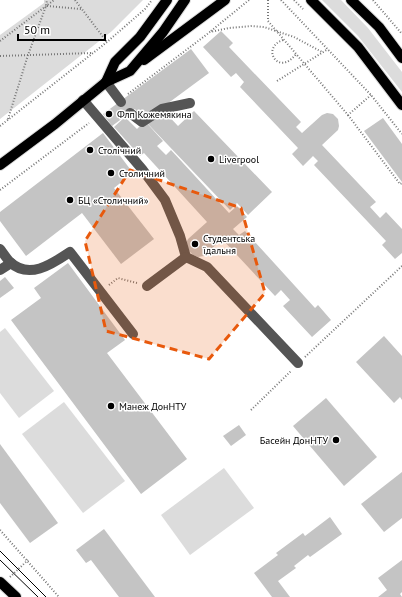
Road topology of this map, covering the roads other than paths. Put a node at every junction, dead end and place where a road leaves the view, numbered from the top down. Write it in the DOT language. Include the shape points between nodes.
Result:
graph roads {
  1 [pos="167,0"];
  2 [pos="185,0"];
  3 [pos="225,0"];
  4 [pos="311,0"];
  5 [pos="351,0"];
  6 [pos="402,58"];
  7 [pos="130,71"];
  8 [pos="106,82"];
  9 [pos="83,100"];
  10 [pos="120,101"];
  11 [pos="190,102"];
  12 [pos="402,105"];
  13 [pos="130,113"];
  14 [pos="0,165"];
  15 [pos="0,249"];
  16 [pos="186,257"];
  17 [pos="11,263"];
  18 [pos="0,270"];
  19 [pos="147,286"];
  20 [pos="133,334"];
  21 [pos="298,363"];
  22 [pos="1,583"];
  23 [pos="16,597"];
  1 -- 8 [label="main road" via="140,37 115,62"];
  2 -- 7 [label="main road" via="163,32"];
  3 -- 7 [label="main road"];
  4 -- 12 [label="main road" via="358,47"];
  5 -- 6 [label="main road" via="379,28"];
  7 -- 8 [label="main road"];
  8 -- 9 [label="main road"];
  8 -- 10 [label="lane"];
  9 -- 14 [label="main road"];
  9 -- 16 [label="lane" via="165,200"];
  11 -- 13 [label="lane" via="162,108 142,122"];
  15 -- 17 [label="lane"];
  16 -- 19 [label="lane"];
  16 -- 21 [label="lane" via="207,267 226,293"];
  17 -- 18 [label="lane"];
  17 -- 20 [label="lane" via="26,271 42,269 70,252"];
  22 -- 23 [label="main road"];
}
